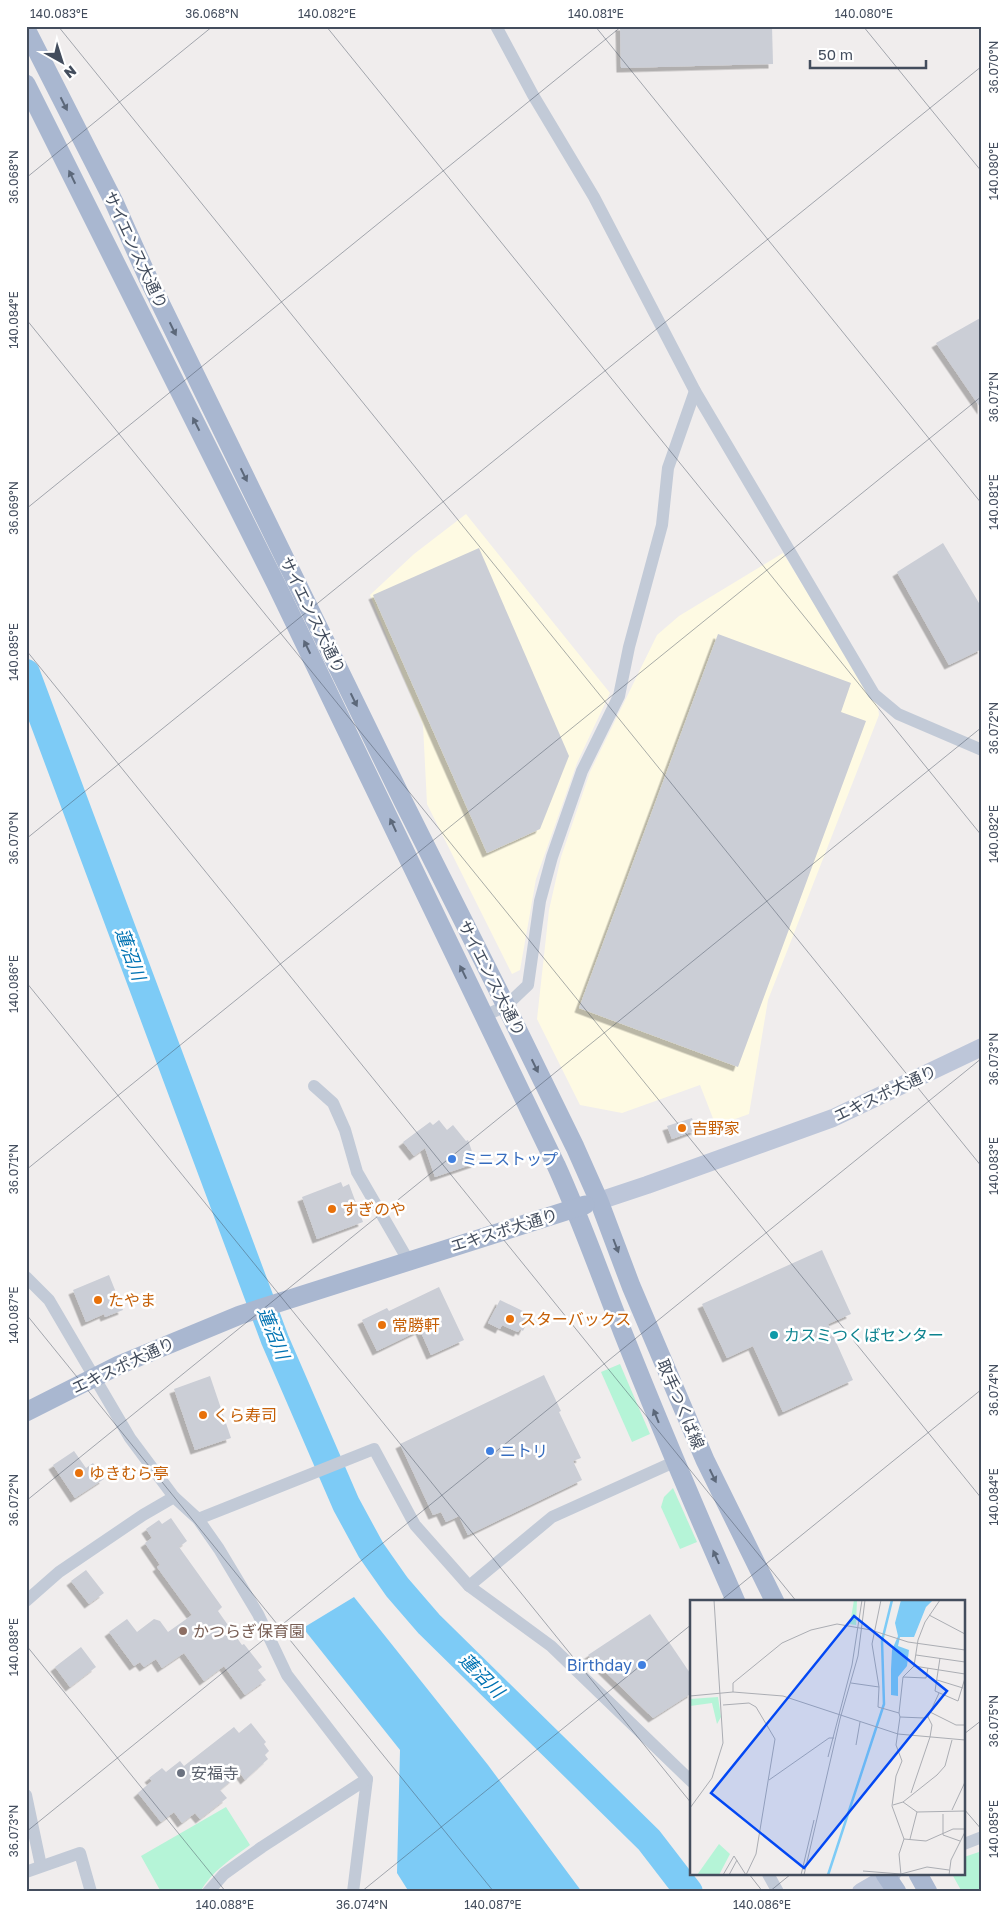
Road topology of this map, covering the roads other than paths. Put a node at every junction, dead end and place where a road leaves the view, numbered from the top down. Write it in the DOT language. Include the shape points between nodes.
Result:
graph roads {
  1 [pos="496,26"];
  2 [pos="26,29"];
  3 [pos="26,84"];
  4 [pos="695,391"];
  5 [pos="982,750"];
  6 [pos="506,1006"];
  7 [pos="484,1016"];
  8 [pos="982,1047"];
  9 [pos="314,1086"];
  10 [pos="598,1201"];
  11 [pos="576,1208"];
  12 [pos="408,1260"];
  13 [pos="26,1277"];
  14 [pos="94,1377"];
  15 [pos="26,1412"];
  16 [pos="674,1462"];
  17 [pos="174,1496"];
  18 [pos="198,1519"];
  19 [pos="469,1586"];
  20 [pos="735,1600"];
  21 [pos="774,1600"];
  22 [pos="26,1602"];
  23 [pos="367,1779"];
  24 [pos="690,1780"];
  25 [pos="26,1795"];
  26 [pos="982,1837"];
  27 [pos="966,1843"];
  28 [pos="42,1866"];
  29 [pos="26,1872"];
  30 [pos="769,1876"];
  31 [pos="919,1876"];
  32 [pos="890,1879"];
  33 [pos="91,1892"];
  34 [pos="208,1892"];
  35 [pos="353,1892"];
  36 [pos="778,1892"];
  37 [pos="862,1892"];
  38 [pos="928,1892"];
  1 -- 4 [label="street" via="594,197"];
  2 -- 6 [label="main road, サイエンス大通り, one-way" via="114,202 148,278"];
  7 -- 3 [label="main road, サイエンス大通り, one-way" via="280,592"];
  4 -- 5 [label="street" via="874,694 898,714"];
  4 -- 6 [label="street" via="668,468 662,525 619,696 582,771 552,857 540,901 528,985"];
  6 -- 7 [label="street"];
  6 -- 10 [label="main road, サイエンス大通り, one-way" via="572,1140"];
  7 -- 11 [label="main road, サイエンス大通り"];
  8 -- 10 [label="main road, エキスポ大通り" via="833,1118"];
  9 -- 12 [label="street" via="333,1103 358,1172"];
  10 -- 11 [label="main road, エキスポ大通り"];
  10 -- 21 [label="main road, 取手つくば線, one-way" via="705,1460"];
  11 -- 12 [label="main road, エキスポ大通り"];
  16 -- 11 [label="main road, 取手つくば線, one-way"];
  12 -- 14 [label="main road, エキスポ大通り" via="248,1312"];
  13 -- 14 [label="street" via="49,1300"];
  14 -- 15 [label="main road, エキスポ大通り"];
  14 -- 17 [label="street" via="130,1438"];
  16 -- 19 [label="street" via="552,1516"];
  20 -- 16 [label="main road, 取手つくば線, one-way"];
  17 -- 18 [label="street"];
  17 -- 22 [label="street" via="58,1572"];
  18 -- 19 [label="street" via="374,1449 415,1525"];
  18 -- 23 [label="street" via="258,1614 288,1675"];
  19 -- 24 [label="street" via="551,1646"];
  23 -- 34 [label="street" via="224,1874"];
  23 -- 35 [label="street"];
  25 -- 28 [label="street"];
  26 -- 27 [label="street"];
  28 -- 29 [label="street"];
  28 -- 33 [label="street" via="80,1853"];
  30 -- 36 [label="street"];
  31 -- 38 [label="main road"];
  32 -- 37 [label="main road"];
}
